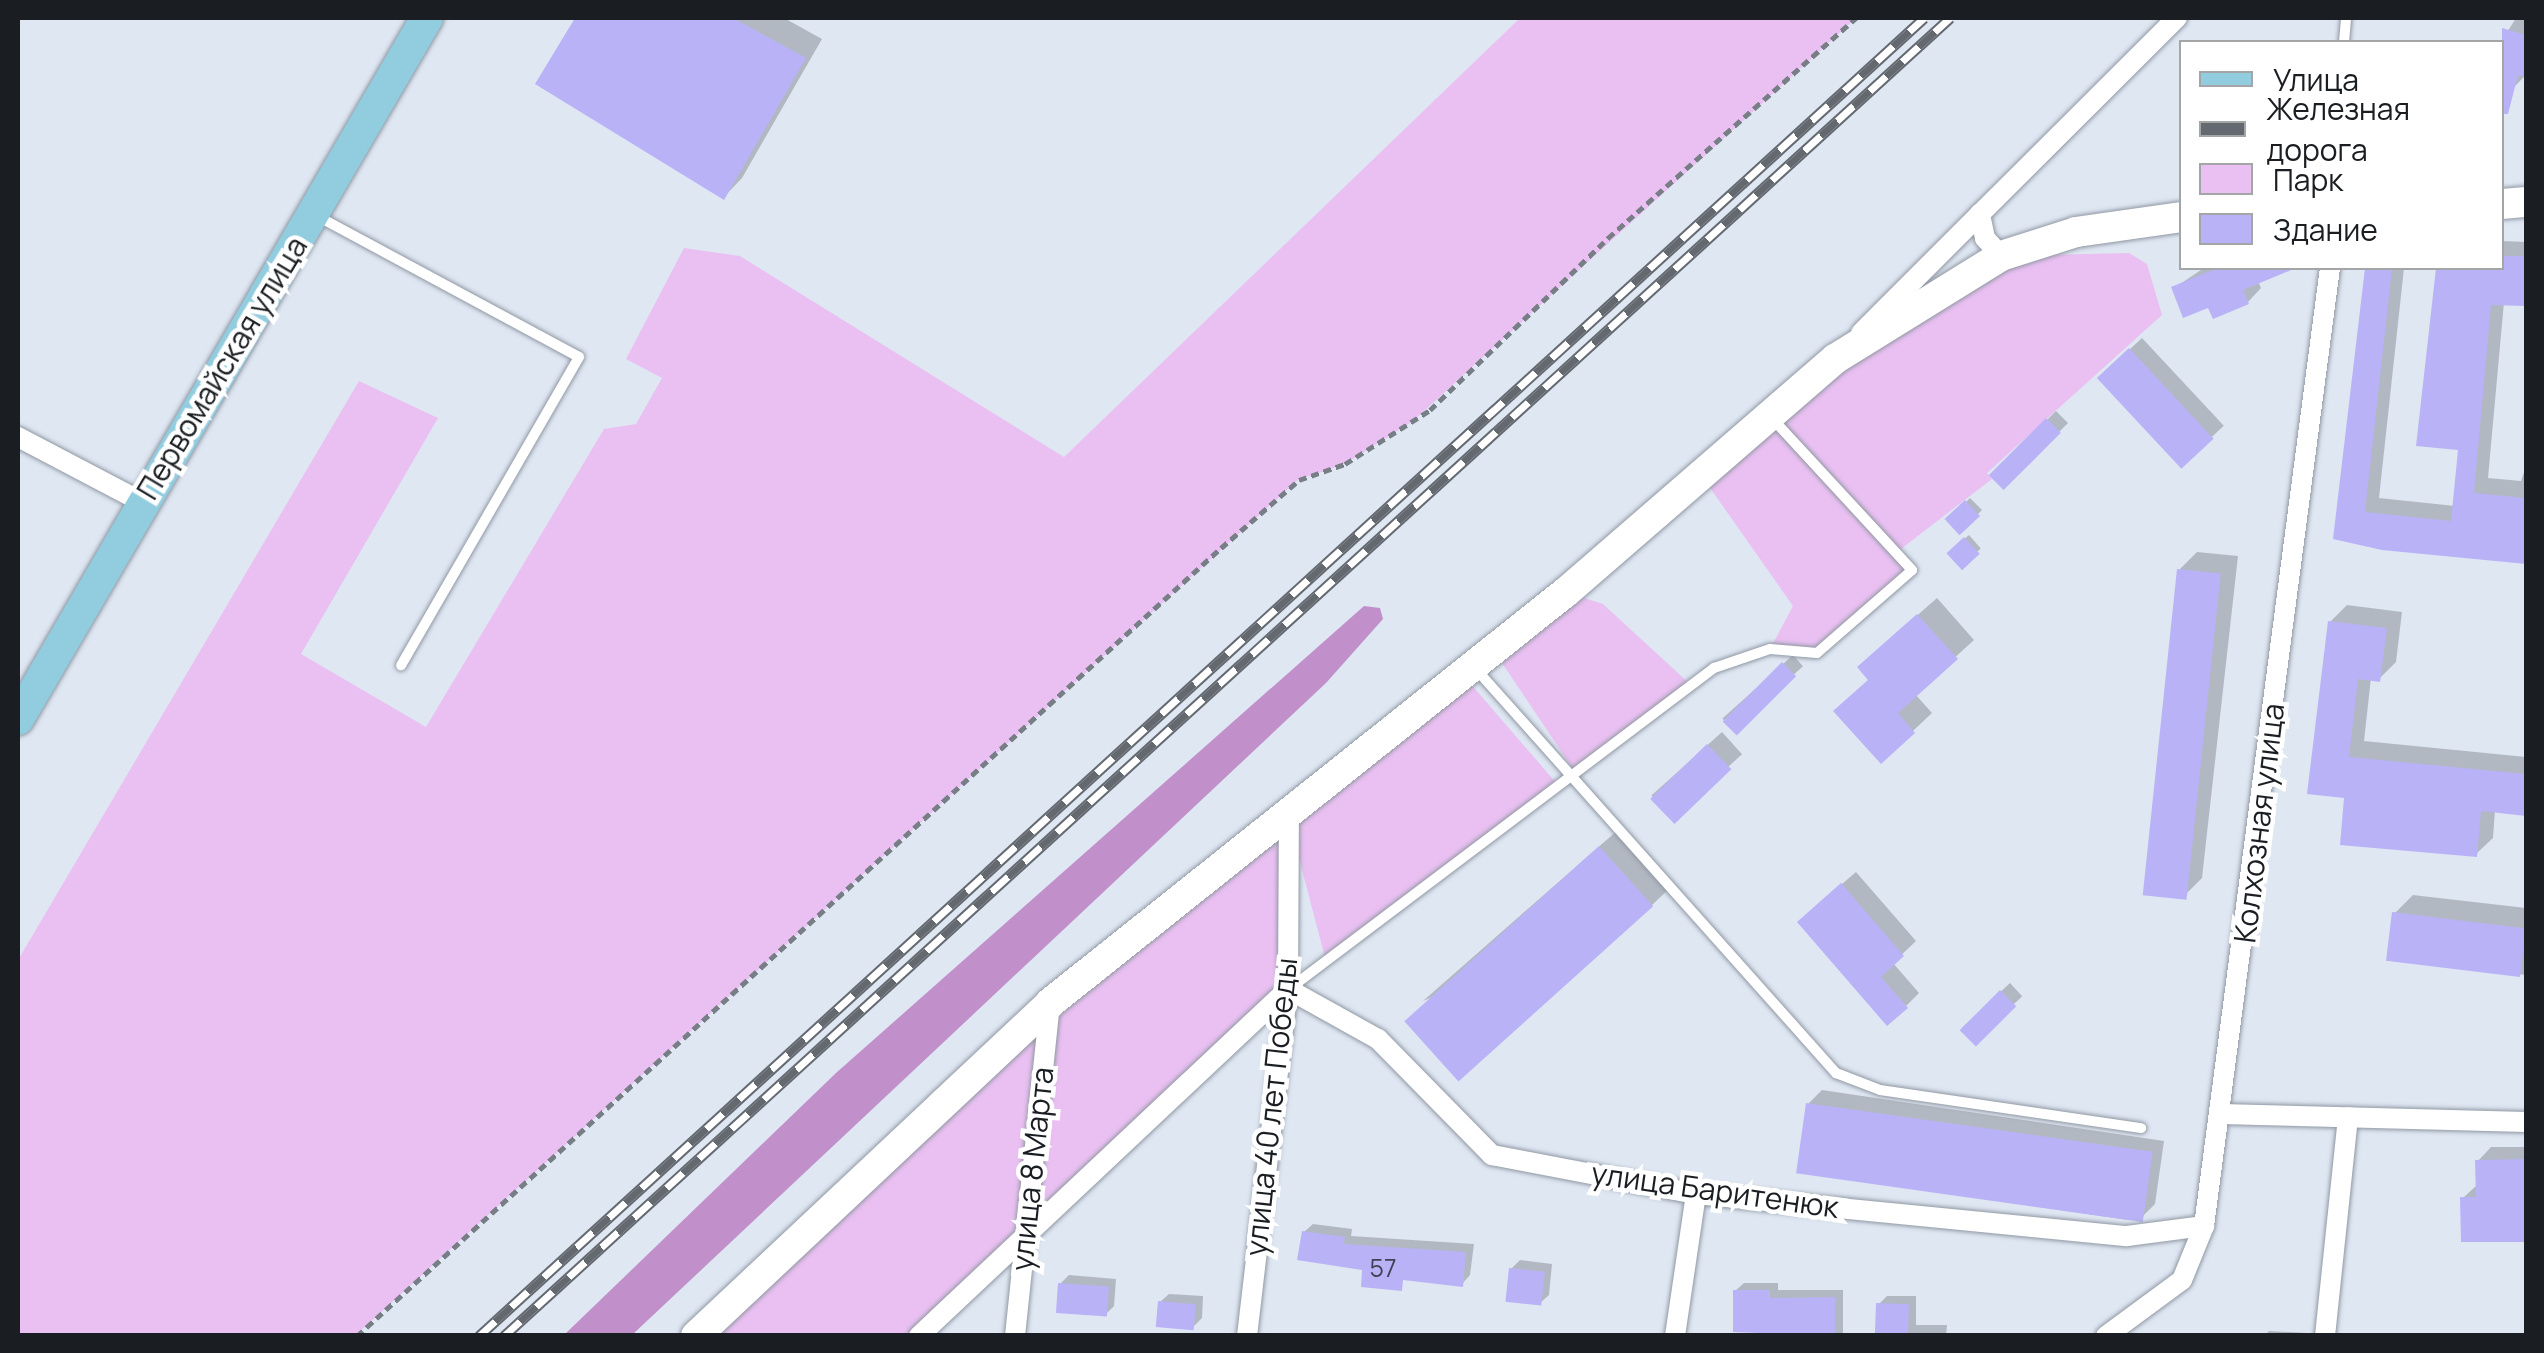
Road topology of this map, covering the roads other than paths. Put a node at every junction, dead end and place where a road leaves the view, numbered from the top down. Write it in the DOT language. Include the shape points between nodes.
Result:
graph roads {
  1 [pos="427,18"];
  2 [pos="2177,18"];
  3 [pos="314,214"];
  4 [pos="1980,214"];
  5 [pos="2179,217"];
  6 [pos="2001,256"];
  7 [pos="2330,270"];
  8 [pos="1835,358"];
  9 [pos="1769,416"];
  10 [pos="18,437"];
  11 [pos="142,502"];
  12 [pos="401,665"];
  13 [pos="1474,667"];
  14 [pos="18,719"];
  15 [pos="1568,778"];
  16 [pos="1289,819"];
  17 [pos="1288,989"];
  18 [pos="1050,1004"];
  19 [pos="2222,1114"];
  20 [pos="2348,1117"];
  21 [pos="2526,1122"];
  22 [pos="2140,1128"];
  23 [pos="1696,1194"];
  24 [pos="2204,1226"];
  25 [pos="1025,1238"];
  26 [pos="696,1336"];
  27 [pos="920,1336"];
  28 [pos="1015,1336"];
  29 [pos="1247,1336"];
  30 [pos="1676,1336"];
  31 [pos="2106,1336"];
  32 [pos="2326,1336"];
  1 -- 3 [label="main road, Первомайская улица"];
  2 -- 4 [label="street"];
  3 -- 11 [label="main road, Первомайская улица"];
  3 -- 12 [label="lane" via="579,357"];
  4 -- 6 [label="street" via="1985,238"];
  4 -- 8 [label="street"];
  5 -- 6 [label="street" via="2076,232"];
  6 -- 8 [label="street"];
  7 -- 19 [label="street, Колхозная улица"];
  8 -- 9 [label="street"];
  9 -- 13 [label="street"];
  9 -- 15 [label="lane" via="1912,570 1817,653 1770,648 1714,668"];
  10 -- 11 [label="street"];
  11 -- 14 [label="main road, Первомайская улица"];
  13 -- 15 [label="lane"];
  13 -- 16 [label="street"];
  15 -- 17 [label="lane"];
  15 -- 22 [label="lane" via="1836,1073 1880,1090"];
  16 -- 17 [label="street, улица 40 лет Победы"];
  16 -- 18 [label="street"];
  17 -- 23 [label="street, улица Баритенюк" via="1378,1040 1492,1155"];
  17 -- 25 [label="street"];
  17 -- 29 [label="street, улица 40 лет Победы"];
  18 -- 25 [label="street, улица 8 Марта"];
  18 -- 26 [label="street"];
  19 -- 20 [label="street"];
  19 -- 24 [label="street, Колхозная улица"];
  20 -- 21 [label="street"];
  20 -- 32 [label="street"];
  23 -- 24 [label="street, улица Баритенюк" via="2126,1236"];
  23 -- 30 [label="street"];
  24 -- 31 [label="street, Колхозная улица" via="2182,1280"];
  25 -- 27 [label="street"];
  25 -- 28 [label="street, улица 8 Марта"];
}
